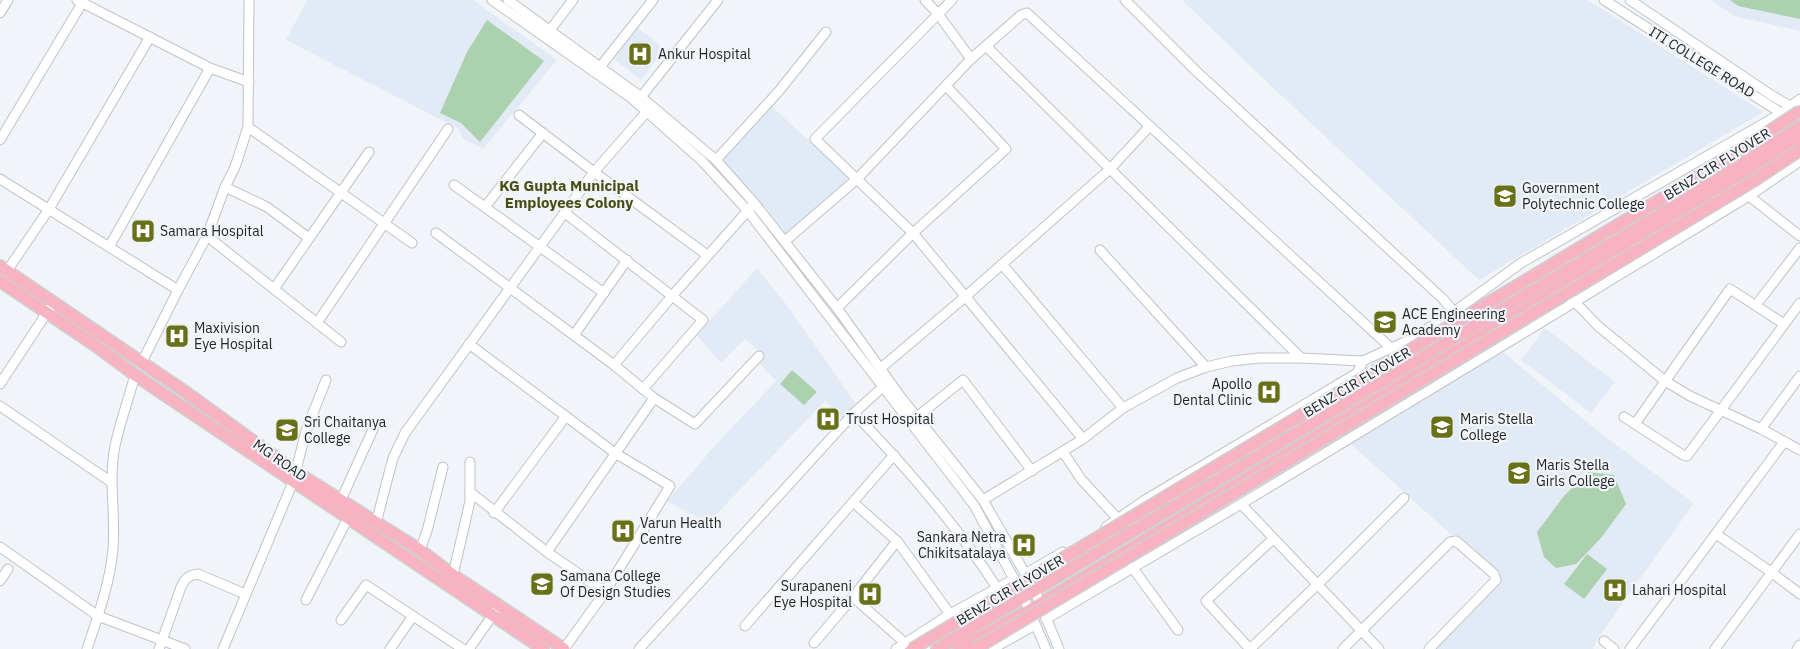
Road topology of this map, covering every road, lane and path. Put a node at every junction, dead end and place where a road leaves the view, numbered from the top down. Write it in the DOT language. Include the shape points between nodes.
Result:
graph roads {
  1 [pos="8,0"];
  2 [pos="248,0"];
  3 [pos="493,0"];
  4 [pos="508,0"];
  5 [pos="573,0"];
  6 [pos="653,0"];
  7 [pos="718,0"];
  8 [pos="925,0"];
  9 [pos="952,0"];
  10 [pos="1126,0"];
  11 [pos="1604,0"];
  12 [pos="1630,0"];
  13 [pos="81,1"];
  14 [pos="0,13"];
  15 [pos="938,14"];
  16 [pos="550,30"];
  17 [pos="826,32"];
  18 [pos="150,38"];
  19 [pos="987,46"];
  20 [pos="971,59"];
  21 [pos="600,66"];
  22 [pos="210,68"];
  23 [pos="249,82"];
  24 [pos="946,86"];
  25 [pos="641,97"];
  26 [pos="1800,99"];
  27 [pos="649,108"];
  28 [pos="1797,110"];
  29 [pos="1782,113"];
  30 [pos="519,115"];
  31 [pos="1800,126"];
  32 [pos="248,127"];
  33 [pos="1149,127"];
  34 [pos="448,129"];
  35 [pos="543,133"];
  36 [pos="1800,139"];
  37 [pos="0,140"];
  38 [pos="1800,150"];
  39 [pos="369,152"];
  40 [pos="716,160"];
  41 [pos="1800,161"];
  42 [pos="1110,169"];
  43 [pos="594,172"];
  44 [pos="0,179"];
  45 [pos="857,179"];
  46 [pos="454,184"];
  47 [pos="225,187"];
  48 [pos="341,192"];
  49 [pos="1750,196"];
  50 [pos="755,204"];
  51 [pos="485,207"];
  52 [pos="49,209"];
  53 [pos="747,210"];
  54 [pos="565,213"];
  55 [pos="384,223"];
  56 [pos="436,233"];
  57 [pos="913,233"];
  58 [pos="207,236"];
  59 [pos="1800,236"];
  60 [pos="309,238"];
  61 [pos="412,242"];
  62 [pos="785,242"];
  63 [pos="109,247"];
  64 [pos="540,247"];
  65 [pos="1800,248"];
  66 [pos="1100,250"];
  67 [pos="707,255"];
  68 [pos="626,260"];
  69 [pos="1002,264"];
  70 [pos="4,268"];
  71 [pos="0,281"];
  72 [pos="274,288"];
  73 [pos="510,288"];
  74 [pos="1560,288"];
  75 [pos="178,290"];
  76 [pos="604,293"];
  77 [pos="672,296"];
  78 [pos="965,297"];
  79 [pos="54,302"];
  80 [pos="1574,302"];
  81 [pos="1800,303"];
  82 [pos="1756,305"];
  83 [pos="837,308"];
  84 [pos="1454,312"];
  85 [pos="47,313"];
  86 [pos="317,322"];
  87 [pos="1784,324"];
  88 [pos="1468,329"];
  89 [pos="574,335"];
  90 [pos="341,342"];
  91 [pos="469,344"];
  92 [pos="1391,348"];
  93 [pos="759,356"];
  94 [pos="1301,358"];
  95 [pos="1362,361"];
  96 [pos="142,362"];
  97 [pos="614,365"];
  98 [pos="1206,367"];
  99 [pos="881,368"];
  100 [pos="135,375"];
  101 [pos="1800,376"];
  102 [pos="326,380"];
  103 [pos="890,380"];
  104 [pos="1665,382"];
  105 [pos="0,384"];
  106 [pos="883,388"];
  107 [pos="643,389"];
  108 [pos="654,398"];
  109 [pos="0,406"];
  110 [pos="1124,408"];
  111 [pos="1722,410"];
  112 [pos="854,413"];
  113 [pos="566,416"];
  114 [pos="918,416"];
  115 [pos="1624,417"];
  116 [pos="1635,424"];
  117 [pos="374,427"];
  118 [pos="1761,429"];
  119 [pos="1083,439"];
  120 [pos="1784,442"];
  121 [pos="1799,448"];
  122 [pos="1063,452"];
  123 [pos="615,453"];
  124 [pos="894,455"];
  125 [pos="470,462"];
  126 [pos="443,467"];
  127 [pos="1032,471"];
  128 [pos="294,477"];
  129 [pos="111,482"];
  130 [pos="470,492"];
  131 [pos="1404,498"];
  132 [pos="341,500"];
  133 [pos="983,500"];
  134 [pos="854,503"];
  135 [pos="1241,504"];
  136 [pos="494,513"];
  137 [pos="348,518"];
  138 [pos="1118,518"];
  139 [pos="376,523"];
  140 [pos="1716,534"];
  141 [pos="1800,534"];
  142 [pos="1273,539"];
  143 [pos="897,541"];
  144 [pos="0,547"];
  145 [pos="420,550"];
  146 [pos="546,552"];
  147 [pos="433,560"];
  148 [pos="1132,567"];
  149 [pos="8,569"];
  150 [pos="427,571"];
  151 [pos="1771,572"];
  152 [pos="1025,574"];
  153 [pos="453,576"];
  154 [pos="1014,578"];
  155 [pos="0,581"];
  156 [pos="1317,585"];
  157 [pos="997,588"];
  158 [pos="1034,589"];
  159 [pos="605,592"];
  160 [pos="245,594"];
  161 [pos="1800,594"];
  162 [pos="1024,596"];
  163 [pos="853,597"];
  164 [pos="306,600"];
  165 [pos="1040,603"];
  166 [pos="500,606"];
  167 [pos="1030,610"];
  168 [pos="950,614"];
  169 [pos="492,615"];
  170 [pos="98,616"];
  171 [pos="413,616"];
  172 [pos="1046,619"];
  173 [pos="341,620"];
  174 [pos="1035,625"];
  175 [pos="745,626"];
  176 [pos="1178,630"];
  177 [pos="1361,630"];
  178 [pos="1604,641"];
  179 [pos="814,643"];
  180 [pos="1800,644"];
  181 [pos="161,645"];
  182 [pos="909,646"];
  183 [pos="87,649"];
  184 [pos="185,649"];
  185 [pos="223,649"];
  186 [pos="390,649"];
  187 [pos="463,649"];
  188 [pos="469,649"];
  189 [pos="543,649"];
  190 [pos="564,649"];
  191 [pos="639,649"];
  192 [pos="896,649"];
  193 [pos="937,649"];
  194 [pos="958,649"];
  195 [pos="976,649"];
  196 [pos="992,649"];
  197 [pos="1046,649"];
  198 [pos="1059,649"];
  199 [pos="1250,649"];
  200 [pos="1343,649"];
  201 [pos="1379,649"];
  202 [pos="1429,649"];
  203 [pos="1614,649"];
  204 [pos="1630,649"];
  205 [pos="1715,649"];
  206 [pos="1797,649"];
  1 -- 14 [label="street"];
  2 -- 23 [label="street"];
  3 -- 27 [label="street"];
  4 -- 16 [label="street"];
  5 -- 16 [label="street"];
  6 -- 21 [label="street"];
  7 -- 25 [label="street"];
  8 -- 15 [label="street"];
  9 -- 15 [label="street"];
  10 -- 84 [label="street" via="1195,70"];
  11 -- 29 [label="street, ITI COLLEGE ROAD"];
  12 -- 28 [label="street, ITI COLLEGE ROAD"];
  13 -- 18 [label="street"];
  13 -- 37 [label="street"];
  15 -- 20 [label="street"];
  15 -- 45 [label="street" via="815,139"];
  16 -- 21 [label="street"];
  17 -- 40 [label="street" via="779,91"];
  18 -- 22 [label="street"];
  18 -- 52 [label="street"];
  19 -- 20 [label="street"];
  19 -- 33 [label="street" via="1027,13"];
  19 -- 42 [label="street"];
  20 -- 24 [label="street"];
  21 -- 25 [label="street"];
  22 -- 23 [label="street"];
  22 -- 63 [label="street"];
  23 -- 32 [label="street"];
  24 -- 45 [label="street"];
  24 -- 57 [label="street" via="1006,149"];
  25 -- 27 [label="street"];
  26 -- 28 [label="street"];
  27 -- 40 [label="street"];
  27 -- 43 [label="street"];
  27 -- 53 [label="street"];
  28 -- 29 [label="street"];
  28 -- 182 [label="main road, BENZ CIR FLYOVER, bridge" via="1713,168"];
  29 -- 31 [label="street, ITI COLLEGE ROAD"];
  29 -- 84 [label="street" via="1521,263"];
  30 -- 35 [label="street"];
  31 -- 88 [label="main road"];
  32 -- 47 [label="street"];
  32 -- 48 [label="street"];
  33 -- 42 [label="street"];
  33 -- 92 [label="street"];
  34 -- 55 [label="street"];
  35 -- 43 [label="street"];
  35 -- 51 [label="street"];
  36 -- 74 [label="main road"];
  38 -- 195 [label="main road, bridge"];
  39 -- 48 [label="street"];
  40 -- 50 [label="street"];
  41 -- 49 [label="street"];
  42 -- 69 [label="street"];
  42 -- 94 [label="street"];
  43 -- 54 [label="street"];
  43 -- 67 [label="street"];
  44 -- 52 [label="street"];
  45 -- 57 [label="street"];
  45 -- 62 [label="street"];
  46 -- 51 [label="street"];
  47 -- 58 [label="street"];
  47 -- 60 [label="street" via="267,207"];
  48 -- 55 [label="street"];
  48 -- 60 [label="street"];
  49 -- 59 [label="street"];
  49 -- 80 [label="street"];
  50 -- 53 [label="street"];
  50 -- 62 [label="street"];
  51 -- 64 [label="street"];
  52 -- 63 [label="street"];
  52 -- 70 [label="street"];
  53 -- 67 [label="street"];
  53 -- 106 [label="street"];
  54 -- 64 [label="street"];
  54 -- 68 [label="street"];
  55 -- 61 [label="street"];
  55 -- 86 [label="street"];
  56 -- 73 [label="street"];
  57 -- 78 [label="street"];
  57 -- 83 [label="street"];
  58 -- 72 [label="street"];
  58 -- 75 [label="street"];
  60 -- 72 [label="street"];
  62 -- 83 [label="street"];
  63 -- 75 [label="street"];
  64 -- 73 [label="street"];
  64 -- 76 [label="street"];
  65 -- 82 [label="street"];
  66 -- 98 [label="street"];
  67 -- 77 [label="street"];
  68 -- 76 [label="street"];
  68 -- 77 [label="street"];
  69 -- 78 [label="street"];
  69 -- 110 [label="street"];
  70 -- 79 [label="main road, MG ROAD"];
  71 -- 85 [label="main road, MG ROAD"];
  72 -- 86 [label="street"];
  73 -- 89 [label="street"];
  73 -- 91 [label="street"];
  74 -- 80 [label="street"];
  74 -- 165 [label="main road"];
  75 -- 96 [label="street"];
  76 -- 89 [label="street"];
  77 -- 97 [label="street"];
  77 -- 107 [label="street" via="703,320"];
  78 -- 99 [label="street"];
  78 -- 119 [label="street"];
  79 -- 85 [label="street"];
  79 -- 96 [label="main road, MG ROAD"];
  80 -- 104 [label="street"];
  80 -- 135 [label="street"];
  81 -- 87 [label="street"];
  82 -- 87 [label="street"];
  82 -- 104 [label="street" via="1730,289"];
  83 -- 99 [label="street"];
  84 -- 88 [label="street"];
  84 -- 92 [label="street"];
  85 -- 100 [label="main road, MG ROAD"];
  85 -- 105 [label="street"];
  86 -- 90 [label="street"];
  87 -- 111 [label="street"];
  88 -- 158 [label="main road"];
  89 -- 97 [label="street"];
  91 -- 113 [label="street"];
  91 -- 139 [label="street" via="405,433 393,458"];
  92 -- 95 [label="street"];
  93 -- 108 [label="street" via="695,424"];
  94 -- 95 [label="street"];
  94 -- 98 [label="street" via="1259,358"];
  95 -- 138 [label="street" via="1357,373"];
  96 -- 100 [label="main road"];
  96 -- 128 [label="main road, MG ROAD"];
  97 -- 107 [label="street"];
  98 -- 110 [label="street" via="1177,378"];
  99 -- 103 [label="street"];
  100 -- 128 [label="main road, MG ROAD"];
  100 -- 129 [label="street" via="115,445"];
  101 -- 118 [label="street"];
  102 -- 128 [label="street" via="301,444"];
  103 -- 106 [label="street"];
  103 -- 114 [label="street"];
  104 -- 111 [label="street"];
  104 -- 116 [label="street"];
  106 -- 112 [label="street"];
  106 -- 154 [label="street" via="974,505"];
  107 -- 108 [label="street"];
  108 -- 123 [label="street"];
  109 -- 129 [label="street"];
  110 -- 119 [label="street"];
  111 -- 116 [label="street" via="1687,456"];
  111 -- 118 [label="street"];
  112 -- 124 [label="street"];
  112 -- 191 [label="street"];
  113 -- 123 [label="street"];
  113 -- 136 [label="street"];
  114 -- 127 [label="street" via="963,380"];
  114 -- 133 [label="street"];
  115 -- 116 [label="street"];
  117 -- 132 [label="street"];
  118 -- 120 [label="street"];
  119 -- 122 [label="street"];
  120 -- 121 [label="street"];
  120 -- 140 [label="street"];
  122 -- 127 [label="street"];
  122 -- 138 [label="street" via="1082,479"];
  123 -- 146 [label="street"];
  123 -- 159 [label="street" via="670,486"];
  124 -- 134 [label="street"];
  124 -- 157 [label="street" via="981,563"];
  125 -- 130 [label="street"];
  126 -- 145 [label="street"];
  127 -- 133 [label="street"];
  128 -- 132 [label="main road, MG ROAD"];
  128 -- 137 [label="main road, MG ROAD"];
  128 -- 160 [label="street"];
  129 -- 170 [label="street" via="113,549"];
  130 -- 136 [label="street"];
  130 -- 153 [label="street"];
  131 -- 156 [label="street"];
  132 -- 139 [label="main road, MG ROAD"];
  133 -- 152 [label="street"];
  134 -- 143 [label="street"];
  134 -- 175 [label="street"];
  135 -- 142 [label="street"];
  135 -- 148 [label="street"];
  136 -- 146 [label="street"];
  137 -- 150 [label="main road, MG ROAD"];
  137 -- 164 [label="street"];
  138 -- 152 [label="street"];
  139 -- 145 [label="main road, MG ROAD"];
  140 -- 151 [label="street"];
  140 -- 204 [label="street"];
  141 -- 151 [label="street"];
  142 -- 156 [label="street"];
  142 -- 199 [label="street" via="1206,601"];
  143 -- 163 [label="street"];
  143 -- 168 [label="street"];
  144 -- 170 [label="street"];
  145 -- 147 [label="main road, MG ROAD"];
  146 -- 159 [label="street"];
  147 -- 150 [label="main road"];
  147 -- 153 [label="main road, MG ROAD"];
  148 -- 172 [label="street"];
  148 -- 176 [label="street"];
  149 -- 155 [label="street"];
  150 -- 169 [label="main road, MG ROAD"];
  151 -- 161 [label="street"];
  151 -- 205 [label="street"];
  152 -- 158 [label="street"];
  153 -- 166 [label="main road, MG ROAD"];
  154 -- 157 [label="street"];
  154 -- 162 [label="street"];
  156 -- 177 [label="street"];
  156 -- 199 [label="street"];
  157 -- 168 [label="street"];
  158 -- 162 [label="main road"];
  158 -- 165 [label="street"];
  159 -- 190 [label="street"];
  160 -- 181 [label="street" via="198,574 191,575 181,587"];
  160 -- 185 [label="street"];
  162 -- 167 [label="street"];
  162 -- 193 [label="main road"];
  163 -- 179 [label="street"];
  163 -- 182 [label="street"];
  165 -- 167 [label="main road"];
  165 -- 172 [label="street"];
  166 -- 169 [label="street"];
  166 -- 190 [label="main road, MG ROAD"];
  167 -- 174 [label="street"];
  167 -- 194 [label="main road"];
  168 -- 182 [label="street"];
  169 -- 188 [label="street"];
  169 -- 189 [label="main road, MG ROAD"];
  170 -- 181 [label="street"];
  170 -- 183 [label="street"];
  171 -- 173 [label="street" via="366,585"];
  171 -- 186 [label="street"];
  171 -- 187 [label="street"];
  172 -- 198 [label="street"];
  174 -- 196 [label="street"];
  174 -- 197 [label="street"];
  177 -- 200 [label="street"];
  177 -- 201 [label="street"];
  177 -- 202 [label="street" via="1450,542 1456,541 1494,574 1496,580"];
  178 -- 203 [label="street"];
  180 -- 206 [label="street"];
  181 -- 184 [label="street"];
  182 -- 192 [label="street"];
}
